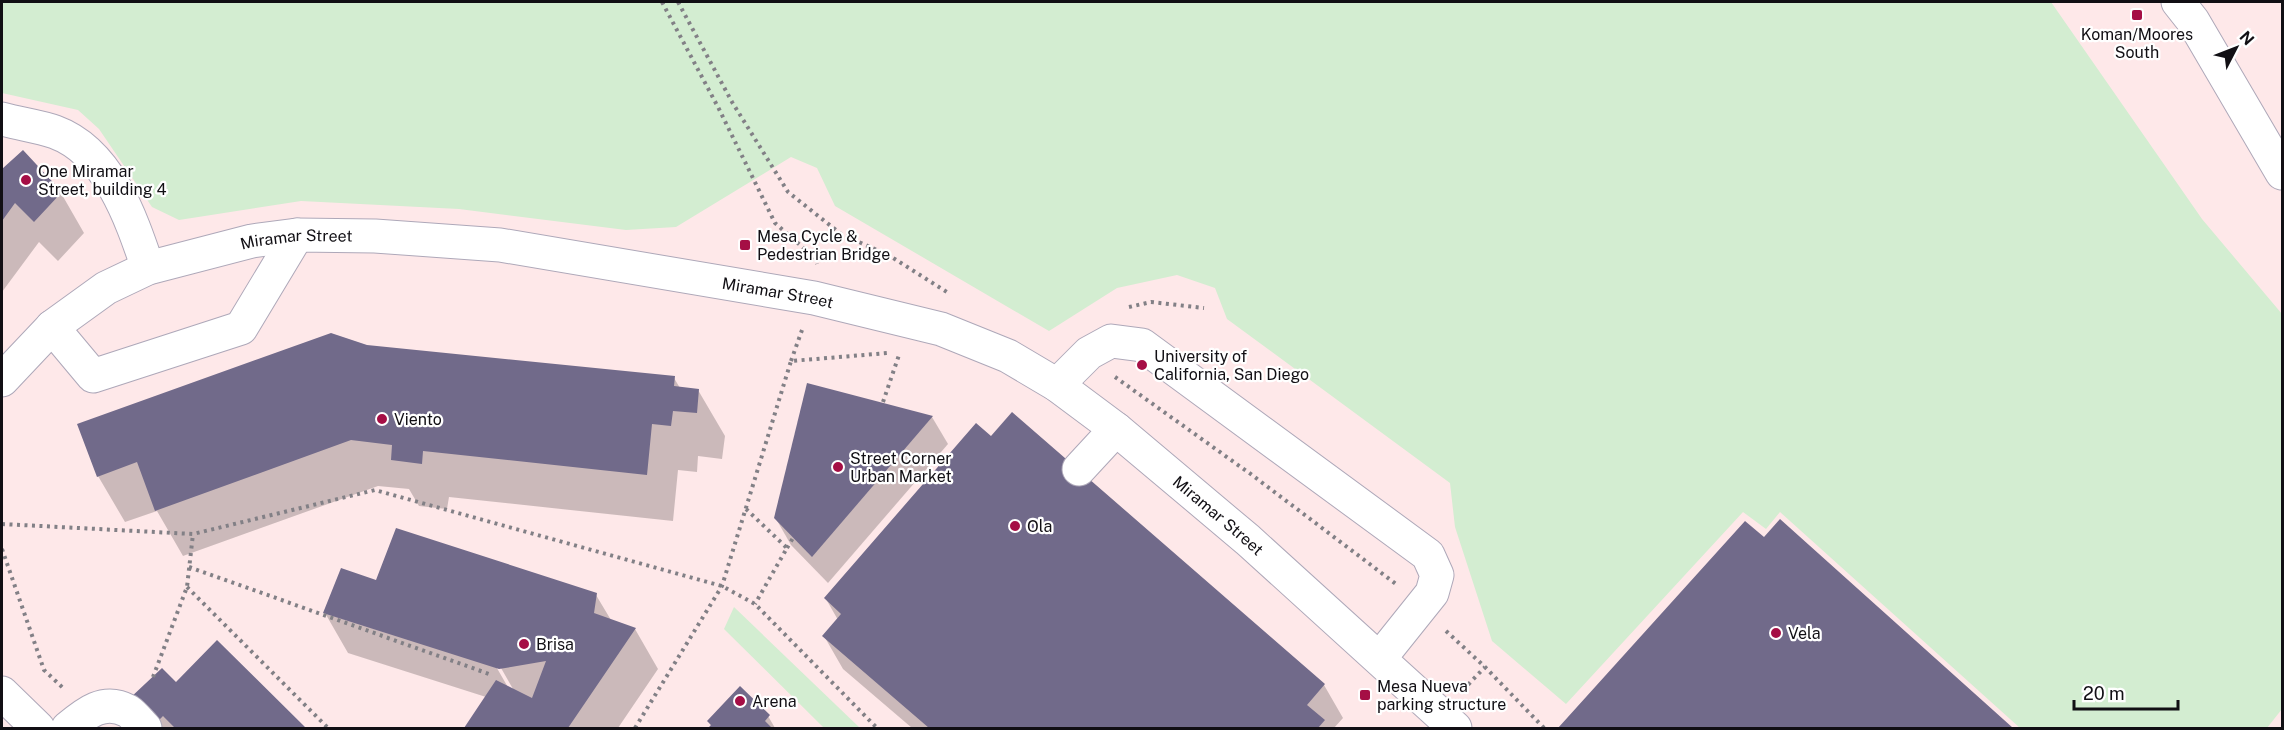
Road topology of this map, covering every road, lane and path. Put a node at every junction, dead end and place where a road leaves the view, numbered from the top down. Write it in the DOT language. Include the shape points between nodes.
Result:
graph roads {
  1 [pos="662,2"];
  2 [pos="678,2"];
  3 [pos="2178,2"];
  4 [pos="2,120"];
  5 [pos="2283,173"];
  6 [pos="297,235"];
  7 [pos="148,268"];
  8 [pos="819,268"];
  9 [pos="958,300"];
  10 [pos="1204,308"];
  11 [pos="1123,309"];
  12 [pos="52,327"];
  13 [pos="802,329"];
  14 [pos="906,349"];
  15 [pos="900,353"];
  16 [pos="791,361"];
  17 [pos="1111,374"];
  18 [pos="2,380"];
  19 [pos="1058,385"];
  20 [pos="883,402"];
  21 [pos="1116,429"];
  22 [pos="1078,469"];
  23 [pos="746,509"];
  24 [pos="2,524"];
  25 [pos="193,534"];
  26 [pos="793,538"];
  27 [pos="787,548"];
  28 [pos="2,549"];
  29 [pos="189,567"];
  30 [pos="723,586"];
  31 [pos="187,587"];
  32 [pos="1402,591"];
  33 [pos="755,604"];
  34 [pos="1443,628"];
  35 [pos="1380,658"];
  36 [pos="1485,667"];
  37 [pos="492,675"];
  38 [pos="153,677"];
  39 [pos="1460,692"];
  40 [pos="2,693"];
  41 [pos="78,720"];
  42 [pos="38,729"];
  43 [pos="145,729"];
  44 [pos="328,729"];
  45 [pos="635,729"];
  46 [pos="878,729"];
  47 [pos="1455,729"];
  48 [pos="1544,729"];
  1 -- 8 [label="path" via="775,223 816,259"];
  2 -- 9 [label="path" via="732,102 788,192 841,234 890,256"];
  3 -- 5 [label="street"];
  4 -- 7 [label="street" via="56,132 87,149 106,173 136,233"];
  6 -- 7 [label="street, Miramar Street" via="252,241"];
  6 -- 12 [label="street" via="242,328 93,376"];
  6 -- 19 [label="street, Miramar Street" via="500,245 814,297 940,329 1008,356"];
  7 -- 12 [label="street, Miramar Street" via="106,288"];
  10 -- 11 [label="path" via="1151,302"];
  12 -- 18 [label="street, Miramar Street"];
  13 -- 16 [label="path"];
  14 -- 15 [label="path"];
  15 -- 16 [label="path"];
  15 -- 20 [label="path"];
  16 -- 23 [label="path"];
  17 -- 32 [label="path" via="1389,577"];
  19 -- 21 [label="street, Miramar Street"];
  19 -- 35 [label="street" via="1089,353 1111,341 1142,345 1428,555 1437,575 1432,593"];
  21 -- 22 [label="street"];
  21 -- 35 [label="street, Miramar Street"];
  23 -- 27 [label="path"];
  23 -- 30 [label="path"];
  24 -- 25 [label="path"];
  25 -- 29 [label="path"];
  25 -- 30 [label="path" via="375,490"];
  26 -- 27 [label="path"];
  27 -- 33 [label="path"];
  28 -- 41 [label="path" via="44,669"];
  29 -- 31 [label="path"];
  29 -- 37 [label="path"];
  30 -- 33 [label="path"];
  30 -- 45 [label="path"];
  31 -- 38 [label="path"];
  31 -- 44 [label="path"];
  33 -- 46 [label="path"];
  34 -- 36 [label="path"];
  35 -- 47 [label="street, Miramar Street"];
  36 -- 39 [label="path"];
  36 -- 48 [label="path"];
  40 -- 42 [label="street"];
  41 -- 43 [label="street" via="106,705 128,711"];
}
